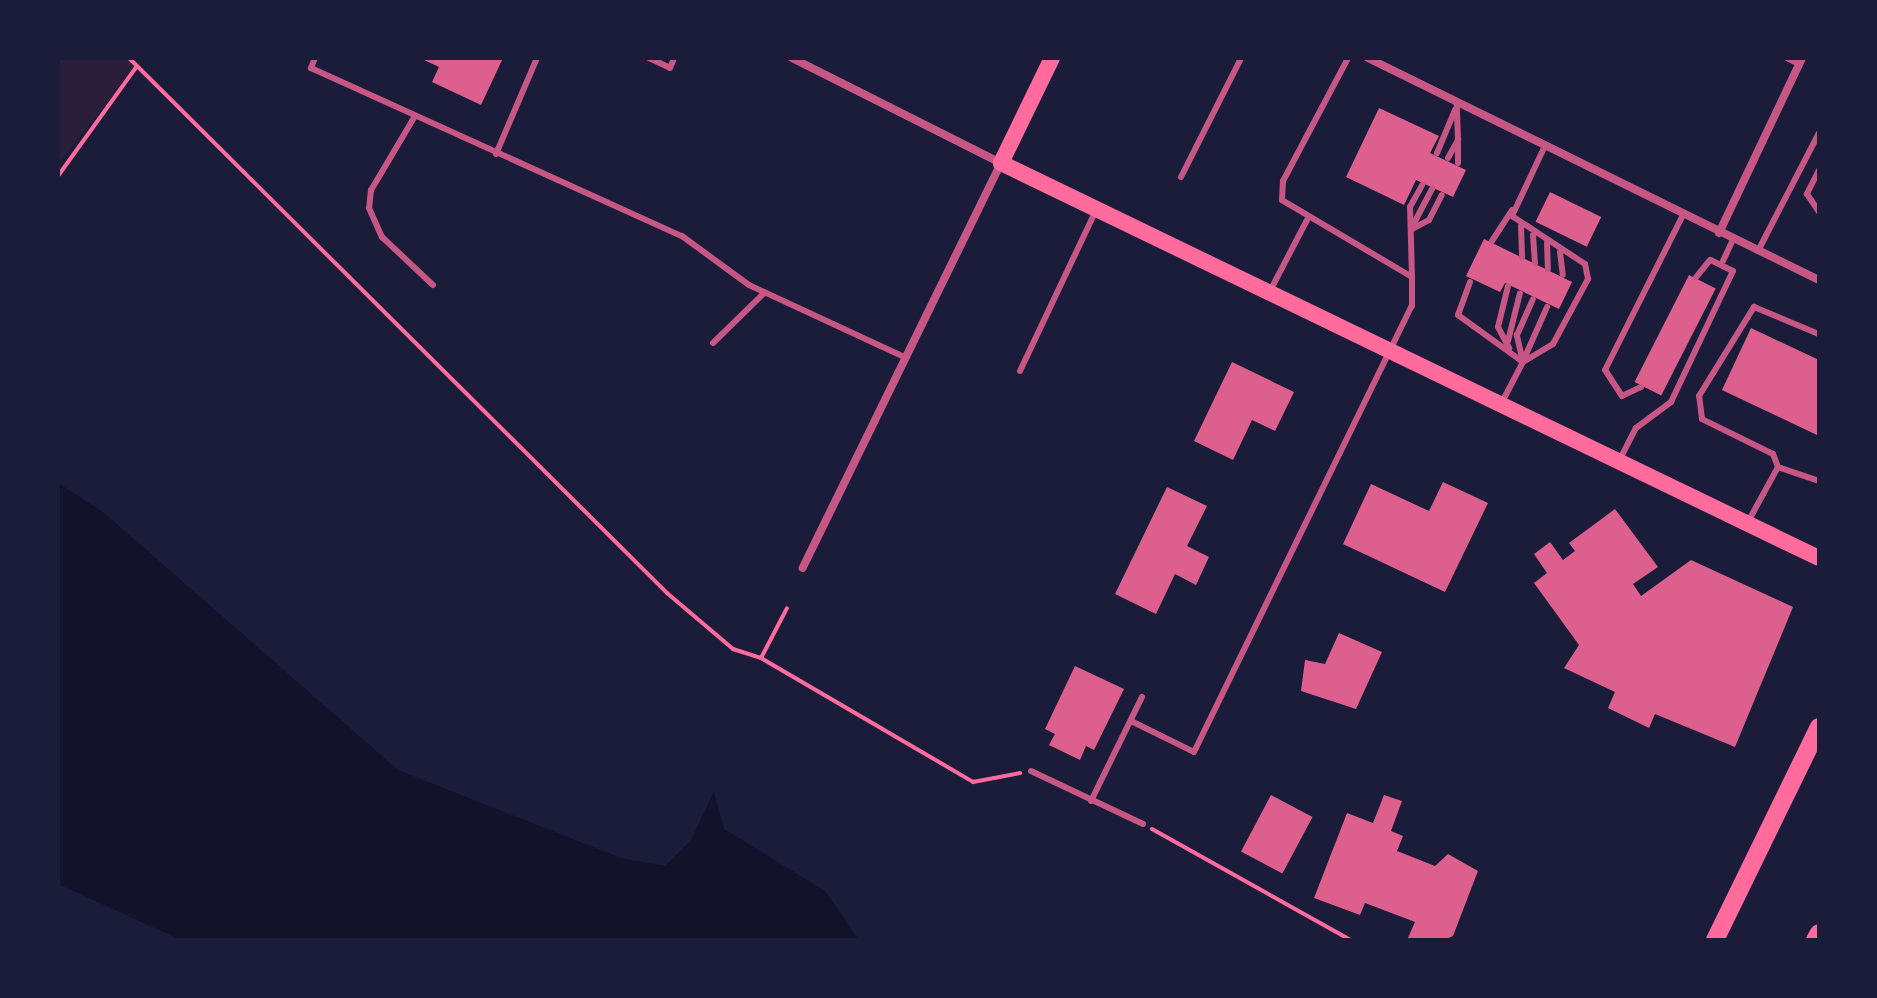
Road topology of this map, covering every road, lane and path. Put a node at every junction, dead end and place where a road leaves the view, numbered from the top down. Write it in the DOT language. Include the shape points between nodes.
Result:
graph roads {
  1 [pos="129,58"];
  2 [pos="315,58"];
  3 [pos="537,58"];
  4 [pos="649,58"];
  5 [pos="674,58"];
  6 [pos="792,58"];
  7 [pos="1052,58"];
  8 [pos="1241,58"];
  9 [pos="1348,58"];
  10 [pos="1368,58"];
  11 [pos="1787,58"];
  12 [pos="1801,61"];
  13 [pos="137,66"];
  14 [pos="1457,103"];
  15 [pos="415,116"];
  16 [pos="1819,133"];
  17 [pos="1458,140"];
  18 [pos="1545,146"];
  19 [pos="1437,153"];
  20 [pos="496,154"];
  21 [pos="1448,158"];
  22 [pos="1001,163"];
  23 [pos="1458,163"];
  24 [pos="1819,170"];
  25 [pos="58,176"];
  26 [pos="1181,177"];
  27 [pos="1422,185"];
  28 [pos="1432,189"];
  29 [pos="1442,195"];
  30 [pos="1097,207"];
  31 [pos="1512,209"];
  32 [pos="1819,212"];
  33 [pos="1683,215"];
  34 [pos="1308,218"];
  35 [pos="1520,226"];
  36 [pos="1412,229"];
  37 [pos="1719,233"];
  38 [pos="1533,234"];
  39 [pos="1733,240"];
  40 [pos="1492,241"];
  41 [pos="1547,243"];
  42 [pos="1559,251"];
  43 [pos="1758,251"];
  44 [pos="1522,257"];
  45 [pos="1723,261"];
  46 [pos="1535,263"];
  47 [pos="1548,269"];
  48 [pos="1563,275"];
  49 [pos="1412,277"];
  50 [pos="1696,277"];
  51 [pos="1819,280"];
  52 [pos="1470,282"];
  53 [pos="433,285"];
  54 [pos="1508,286"];
  55 [pos="1270,291"];
  56 [pos="764,293"];
  57 [pos="1520,293"];
  58 [pos="1533,299"];
  59 [pos="1547,307"];
  60 [pos="1819,334"];
  61 [pos="713,343"];
  62 [pos="1509,348"];
  63 [pos="1392,352"];
  64 [pos="906,358"];
  65 [pos="1523,362"];
  66 [pos="1020,371"];
  67 [pos="1641,387"];
  68 [pos="1501,404"];
  69 [pos="1619,461"];
  70 [pos="1778,467"];
  71 [pos="1819,481"];
  72 [pos="1747,524"];
  73 [pos="1819,558"];
  74 [pos="803,568"];
  75 [pos="787,608"];
  76 [pos="761,658"];
  77 [pos="1142,697"];
  78 [pos="1131,721"];
  79 [pos="1819,727"];
  80 [pos="1031,771"];
  81 [pos="1091,801"];
  82 [pos="1143,824"];
  83 [pos="1819,933"];
  84 [pos="1351,940"];
  85 [pos="1715,940"];
  86 [pos="1815,940"];
  1 -- 13 [label="path"];
  2 -- 15 [label="lane" via="311,68"];
  3 -- 20 [label="lane"];
  4 -- 5 [label="lane" via="670,68"];
  6 -- 22 [label="street"];
  7 -- 22 [label="main road"];
  8 -- 26 [label="lane"];
  9 -- 34 [label="lane" via="1283,181 1282,200"];
  10 -- 14 [label="street"];
  11 -- 12 [label="lane"];
  12 -- 37 [label="street"];
  13 -- 25 [label="path"];
  13 -- 76 [label="path" via="667,593 733,649"];
  14 -- 17 [label="lane"];
  14 -- 18 [label="street"];
  14 -- 19 [label="lane"];
  15 -- 20 [label="lane"];
  15 -- 53 [label="lane" via="371,190 369,208 382,237"];
  16 -- 43 [label="lane"];
  17 -- 21 [label="lane"];
  17 -- 23 [label="lane"];
  18 -- 31 [label="lane"];
  18 -- 33 [label="street"];
  20 -- 56 [label="lane" via="682,236"];
  22 -- 30 [label="main road"];
  22 -- 64 [label="street"];
  24 -- 32 [label="lane" via="1807,194"];
  27 -- 36 [label="lane" via="1410,207"];
  28 -- 36 [label="lane"];
  29 -- 36 [label="lane" via="1429,220"];
  30 -- 55 [label="main road"];
  30 -- 66 [label="lane"];
  31 -- 35 [label="lane"];
  31 -- 40 [label="lane"];
  33 -- 37 [label="street"];
  33 -- 67 [label="lane" via="1605,370 1622,396"];
  34 -- 49 [label="lane"];
  34 -- 55 [label="lane"];
  35 -- 38 [label="lane"];
  35 -- 44 [label="lane"];
  36 -- 49 [label="lane"];
  37 -- 39 [label="street"];
  38 -- 41 [label="lane"];
  38 -- 46 [label="lane"];
  39 -- 43 [label="street"];
  39 -- 45 [label="lane"];
  41 -- 42 [label="lane"];
  41 -- 47 [label="lane"];
  42 -- 48 [label="lane"];
  42 -- 65 [label="lane" via="1585,264 1588,279 1553,344"];
  43 -- 51 [label="street"];
  45 -- 50 [label="lane" via="1710,260"];
  45 -- 69 [label="lane" via="1733,271 1731,285 1671,402 1636,428"];
  49 -- 63 [label="lane" via="1412,306"];
  52 -- 62 [label="lane" via="1458,315"];
  54 -- 62 [label="lane" via="1498,327"];
  55 -- 63 [label="main road"];
  56 -- 61 [label="lane"];
  56 -- 64 [label="lane"];
  57 -- 62 [label="lane" via="1506,329"];
  58 -- 65 [label="lane" via="1517,335"];
  59 -- 65 [label="lane"];
  60 -- 70 [label="lane" via="1754,307 1699,396 1702,419 1773,454"];
  62 -- 65 [label="lane"];
  63 -- 68 [label="main road"];
  63 -- 78 [label="lane" via="1194,752"];
  64 -- 74 [label="street"];
  65 -- 68 [label="lane"];
  68 -- 69 [label="main road"];
  69 -- 72 [label="main road"];
  70 -- 71 [label="lane"];
  70 -- 72 [label="lane"];
  72 -- 73 [label="main road"];
  75 -- 76 [label="path"];
  76 -- 80 [label="path" via="973,782"];
  77 -- 78 [label="lane"];
  78 -- 81 [label="lane"];
  79 -- 85 [label="highway"];
  80 -- 81 [label="lane"];
  81 -- 82 [label="lane"];
  82 -- 84 [label="path"];
  83 -- 86 [label="highway"];
}
